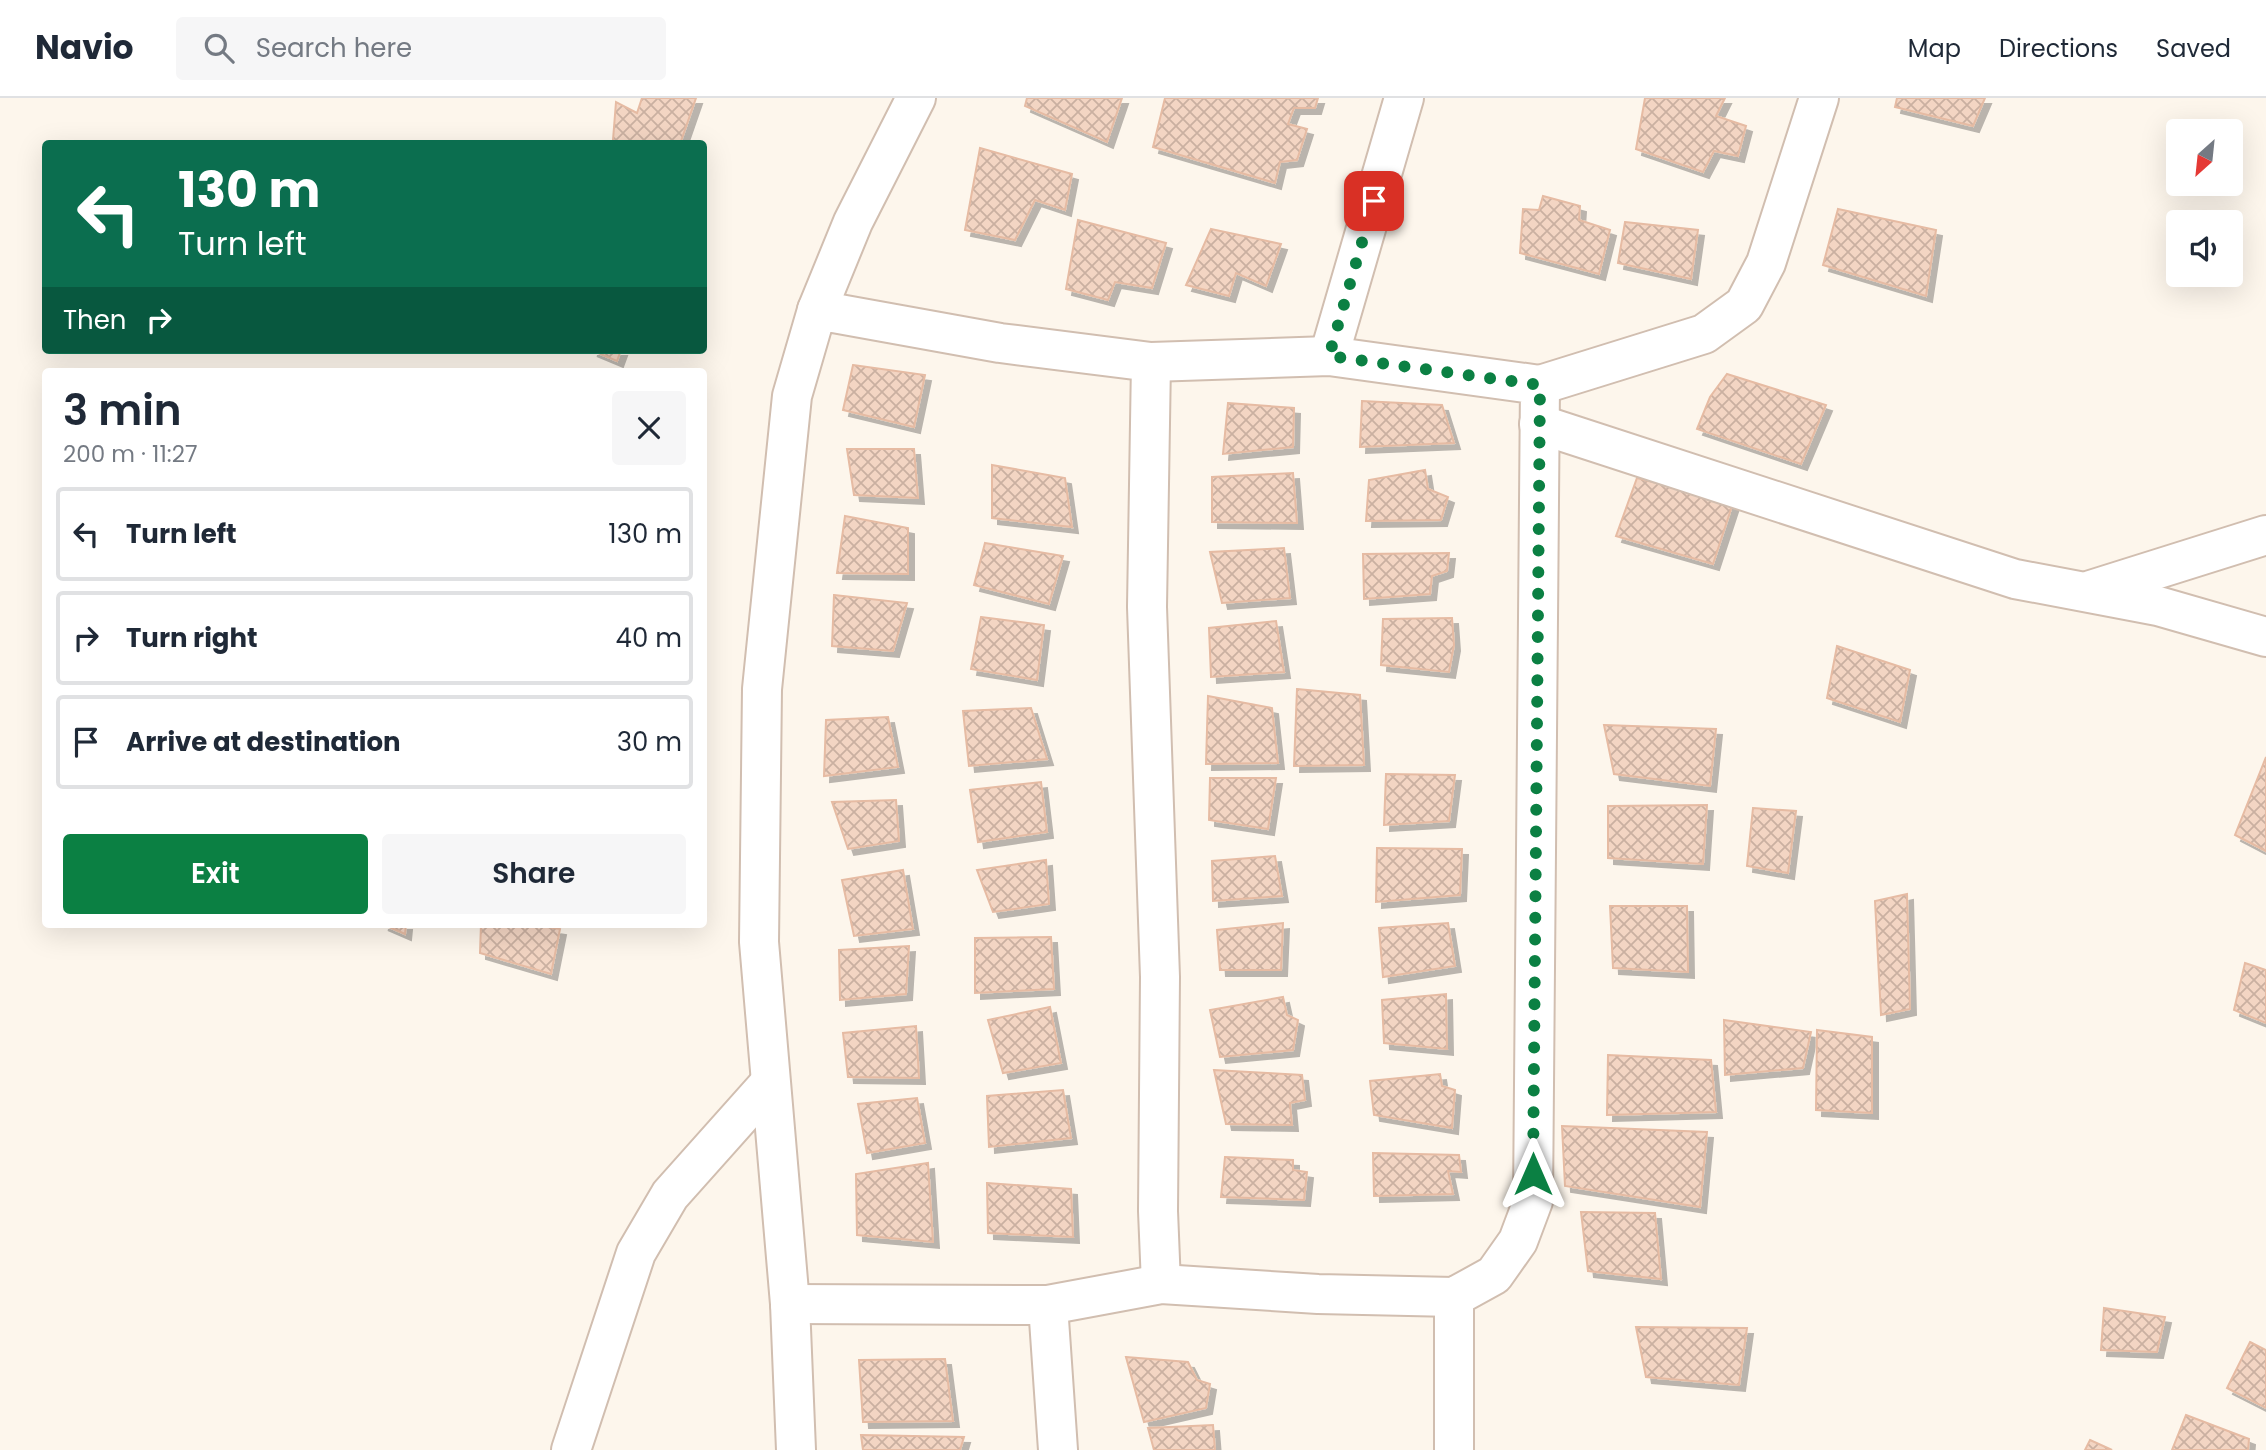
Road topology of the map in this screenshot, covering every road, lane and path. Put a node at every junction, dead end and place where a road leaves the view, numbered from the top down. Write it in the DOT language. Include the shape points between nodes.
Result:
graph roads {
  1 [pos="916,98"];
  2 [pos="1404,98"];
  3 [pos="1818,98"];
  4 [pos="817,310"];
  5 [pos="1329,356"];
  6 [pos="1151,362"];
  7 [pos="1540,385"];
  8 [pos="1539,424"];
  9 [pos="2266,535"];
  10 [pos="2085,592"];
  11 [pos="2266,637"];
  12 [pos="769,1084"];
  13 [pos="1161,1284"];
  14 [pos="1454,1297"];
  15 [pos="790,1304"];
  16 [pos="1048,1305"];
  17 [pos="571,1450"];
  18 [pos="796,1450"];
  19 [pos="1058,1450"];
  20 [pos="1454,1450"];
  1 -- 4 [label="street" via="853,222"];
  2 -- 5 [label="street"];
  3 -- 7 [label="street" via="1766,263 1744,305 1704,334"];
  4 -- 6 [label="street" via="1000,343"];
  4 -- 12 [label="street" via="792,396 762,689 759,942"];
  5 -- 6 [label="street"];
  5 -- 7 [label="street"];
  6 -- 13 [label="street" via="1147,607 1160,977"];
  7 -- 8 [label="street"];
  8 -- 10 [label="street" via="2015,579"];
  8 -- 14 [label="street" via="1532,1201 1518,1241 1494,1275"];
  9 -- 10 [label="street"];
  10 -- 11 [label="street" via="2158,606"];
  12 -- 15 [label="street"];
  12 -- 17 [label="street" via="670,1195 636,1253"];
  13 -- 14 [label="street"];
  13 -- 16 [label="street"];
  14 -- 20 [label="street"];
  15 -- 16 [label="street"];
  15 -- 18 [label="street"];
  16 -- 19 [label="street"];
}
